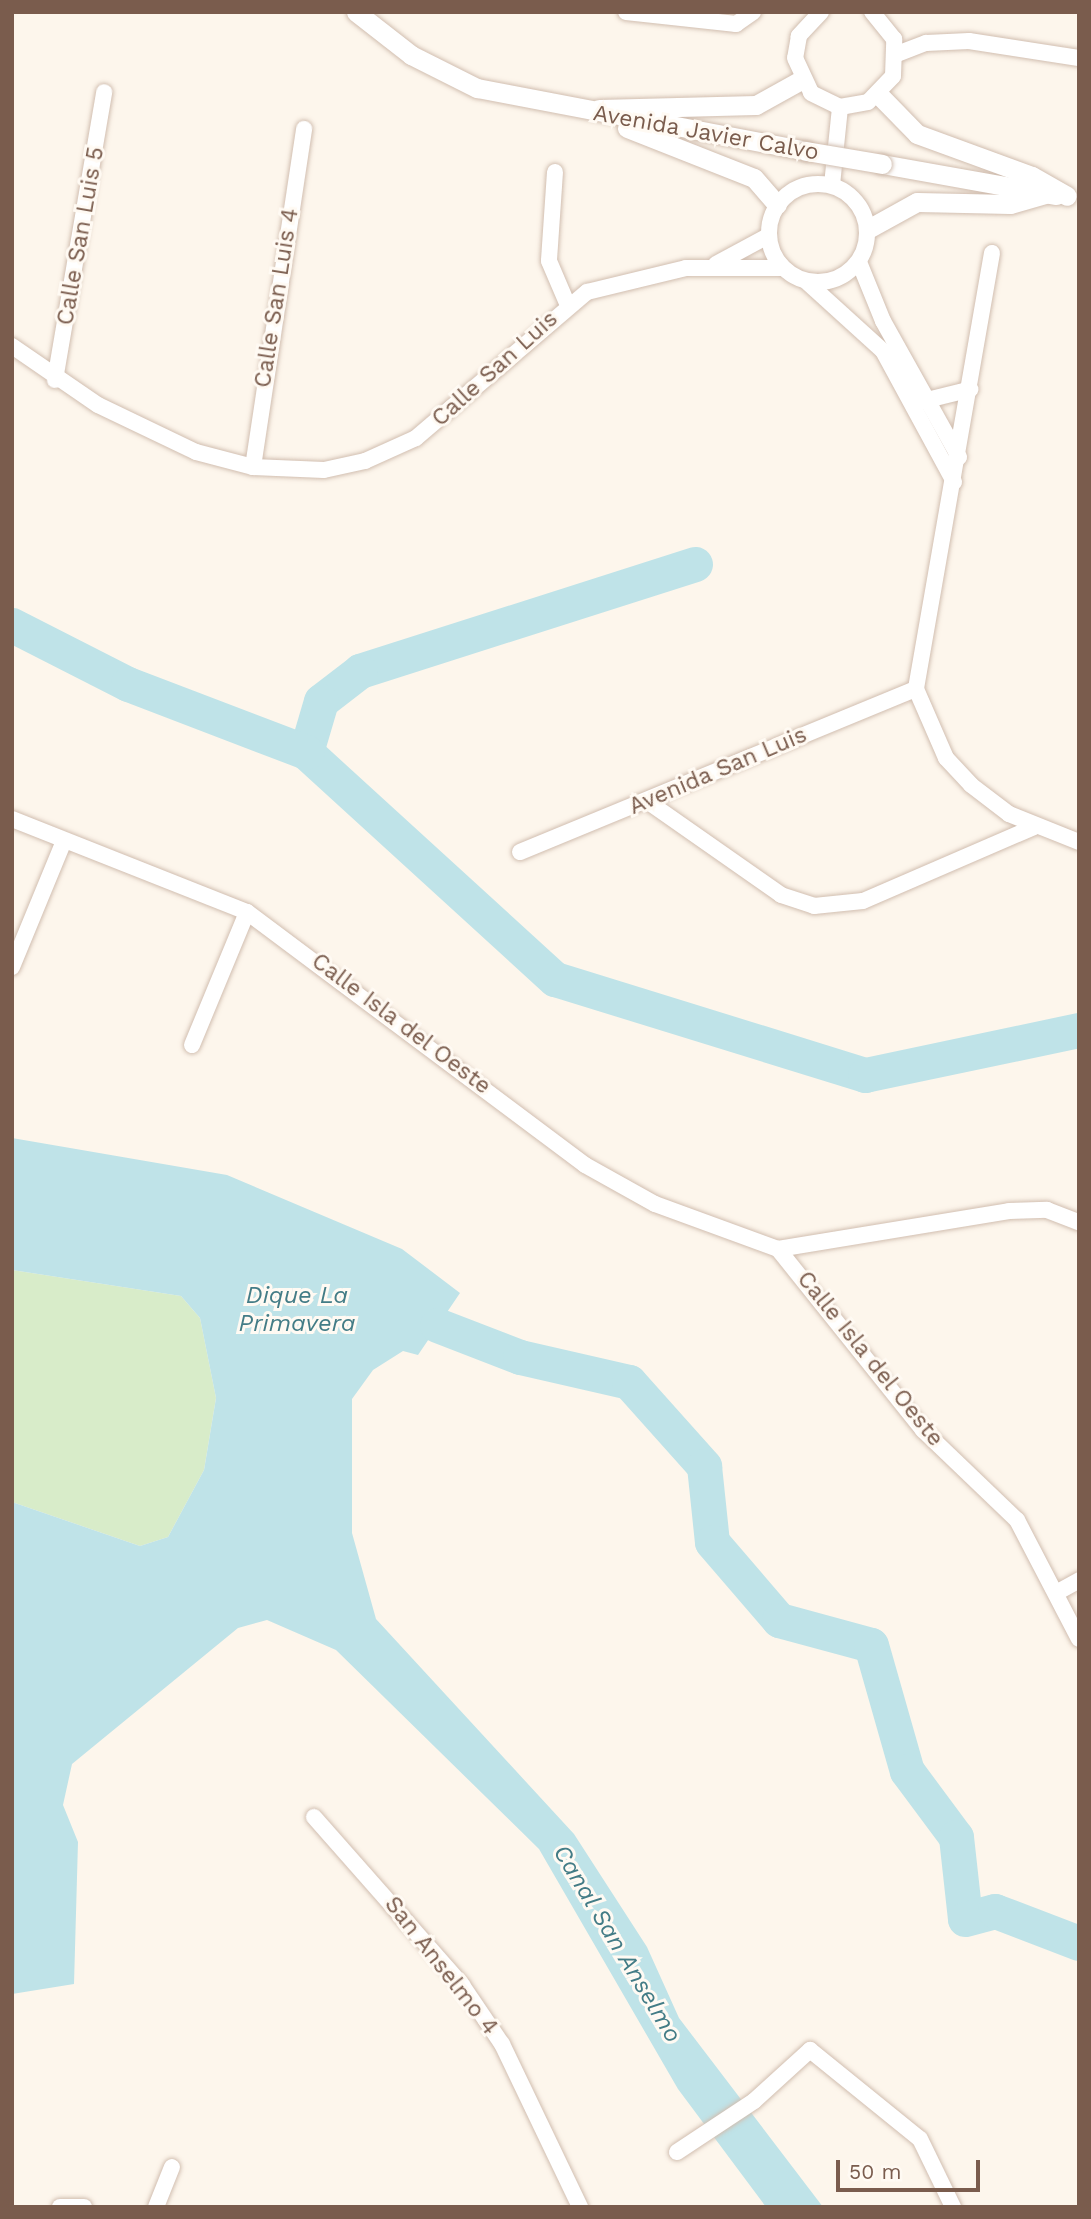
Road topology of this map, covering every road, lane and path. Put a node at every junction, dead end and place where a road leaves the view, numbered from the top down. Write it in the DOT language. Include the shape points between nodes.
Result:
graph roads {
  1 [pos="356,12"];
  2 [pos="626,12"];
  3 [pos="754,12"];
  4 [pos="821,12"];
  5 [pos="873,13"];
  6 [pos="897,54"];
  7 [pos="1079,58"];
  8 [pos="801,79"];
  9 [pos="104,92"];
  10 [pos="879,95"];
  11 [pos="841,107"];
  12 [pos="584,112"];
  13 [pos="304,129"];
  14 [pos="555,172"];
  15 [pos="832,185"];
  16 [pos="1065,196"];
  17 [pos="778,204"];
  18 [pos="868,229"];
  19 [pos="768,236"];
  20 [pos="992,253"];
  21 [pos="859,262"];
  22 [pos="716,264"];
  23 [pos="782,268"];
  24 [pos="807,282"];
  25 [pos="567,303"];
  26 [pos="12,345"];
  27 [pos="55,380"];
  28 [pos="971,389"];
  29 [pos="924,400"];
  30 [pos="959,457"];
  31 [pos="253,467"];
  32 [pos="954,482"];
  33 [pos="916,689"];
  34 [pos="647,802"];
  35 [pos="12,819"];
  36 [pos="1034,827"];
  37 [pos="64,842"];
  38 [pos="1079,842"];
  39 [pos="520,852"];
  40 [pos="247,912"];
  41 [pos="13,961"];
  42 [pos="192,1045"];
  43 [pos="1079,1222"];
  44 [pos="778,1249"];
  45 [pos="1079,1580"];
  46 [pos="1056,1593"];
  47 [pos="1079,1639"];
  48 [pos="314,1817"];
  49 [pos="677,2152"];
  50 [pos="172,2167"];
  51 [pos="60,2207"];
  52 [pos="84,2207"];
  53 [pos="156,2207"];
  54 [pos="580,2207"];
  55 [pos="953,2207"];
  1 -- 12 [label="street, Avenida Javier Calvo" via="411,55 477,88"];
  2 -- 3 [label="street" via="716,24 736,24"];
  4 -- 8 [label="street" via="799,36"];
  5 -- 6 [label="street" via="886,25"];
  6 -- 7 [label="street" via="926,43 969,41"];
  6 -- 10 [label="street" via="893,76"];
  8 -- 11 [label="street" via="824,102"];
  8 -- 12 [label="street" via="756,105 623,105"];
  9 -- 27 [label="street, Calle San Luis 5"];
  10 -- 11 [label="street"];
  10 -- 16 [label="street" via="916,134 1032,176"];
  11 -- 15 [label="street"];
  12 -- 16 [label="street, Avenida Javier Calvo, bridge"];
  12 -- 17 [label="street" via="754,178"];
  13 -- 31 [label="street, Calle San Luis 4"];
  14 -- 25 [label="street" via="549,261"];
  15 -- 17 [label="street" via="802,186"];
  15 -- 18 [label="street" via="850,195"];
  16 -- 18 [label="street" via="1010,204 916,202"];
  17 -- 19 [label="street"];
  18 -- 21 [label="street"];
  19 -- 22 [label="street, Calle San Luis"];
  19 -- 23 [label="street"];
  20 -- 28 [label="street"];
  21 -- 24 [label="street" via="836,280"];
  21 -- 29 [label="street"];
  22 -- 23 [label="street, Calle San Luis"];
  22 -- 25 [label="street, Calle San Luis" via="611,283"];
  23 -- 24 [label="street"];
  24 -- 29 [label="street" via="883,351"];
  25 -- 31 [label="street, Calle San Luis" via="478,389 416,438 346,466"];
  26 -- 27 [label="street, Calle San Luis"];
  27 -- 31 [label="street, Calle San Luis" via="145,430"];
  28 -- 29 [label="street"];
  28 -- 30 [label="street"];
  29 -- 30 [label="street"];
  29 -- 32 [label="street"];
  30 -- 32 [label="street"];
  32 -- 33 [label="street"];
  33 -- 34 [label="street, Avenida San Luis"];
  33 -- 36 [label="street" via="946,758 993,804"];
  34 -- 36 [label="street" via="782,895 814,906 863,901"];
  34 -- 39 [label="street, Avenida San Luis"];
  35 -- 37 [label="street, Calle Isla del Oeste"];
  36 -- 38 [label="street"];
  37 -- 40 [label="street, Calle Isla del Oeste"];
  37 -- 41 [label="street"];
  40 -- 42 [label="street"];
  40 -- 44 [label="street, Calle Isla del Oeste" via="585,1165 655,1204"];
  43 -- 44 [label="street, Calle Isla del Oeste" via="1047,1210 1009,1211"];
  44 -- 46 [label="street, Calle Isla del Oeste" via="923,1430 1017,1520"];
  45 -- 46 [label="street"];
  46 -- 47 [label="street, Calle Isla del Oeste"];
  48 -- 54 [label="street, San Anselmo 4" via="445,1965 496,2034"];
  49 -- 55 [label="street" via="705,2138 754,2101 810,2050 920,2139"];
  50 -- 53 [label="street"];
  51 -- 52 [label="street"];
}
